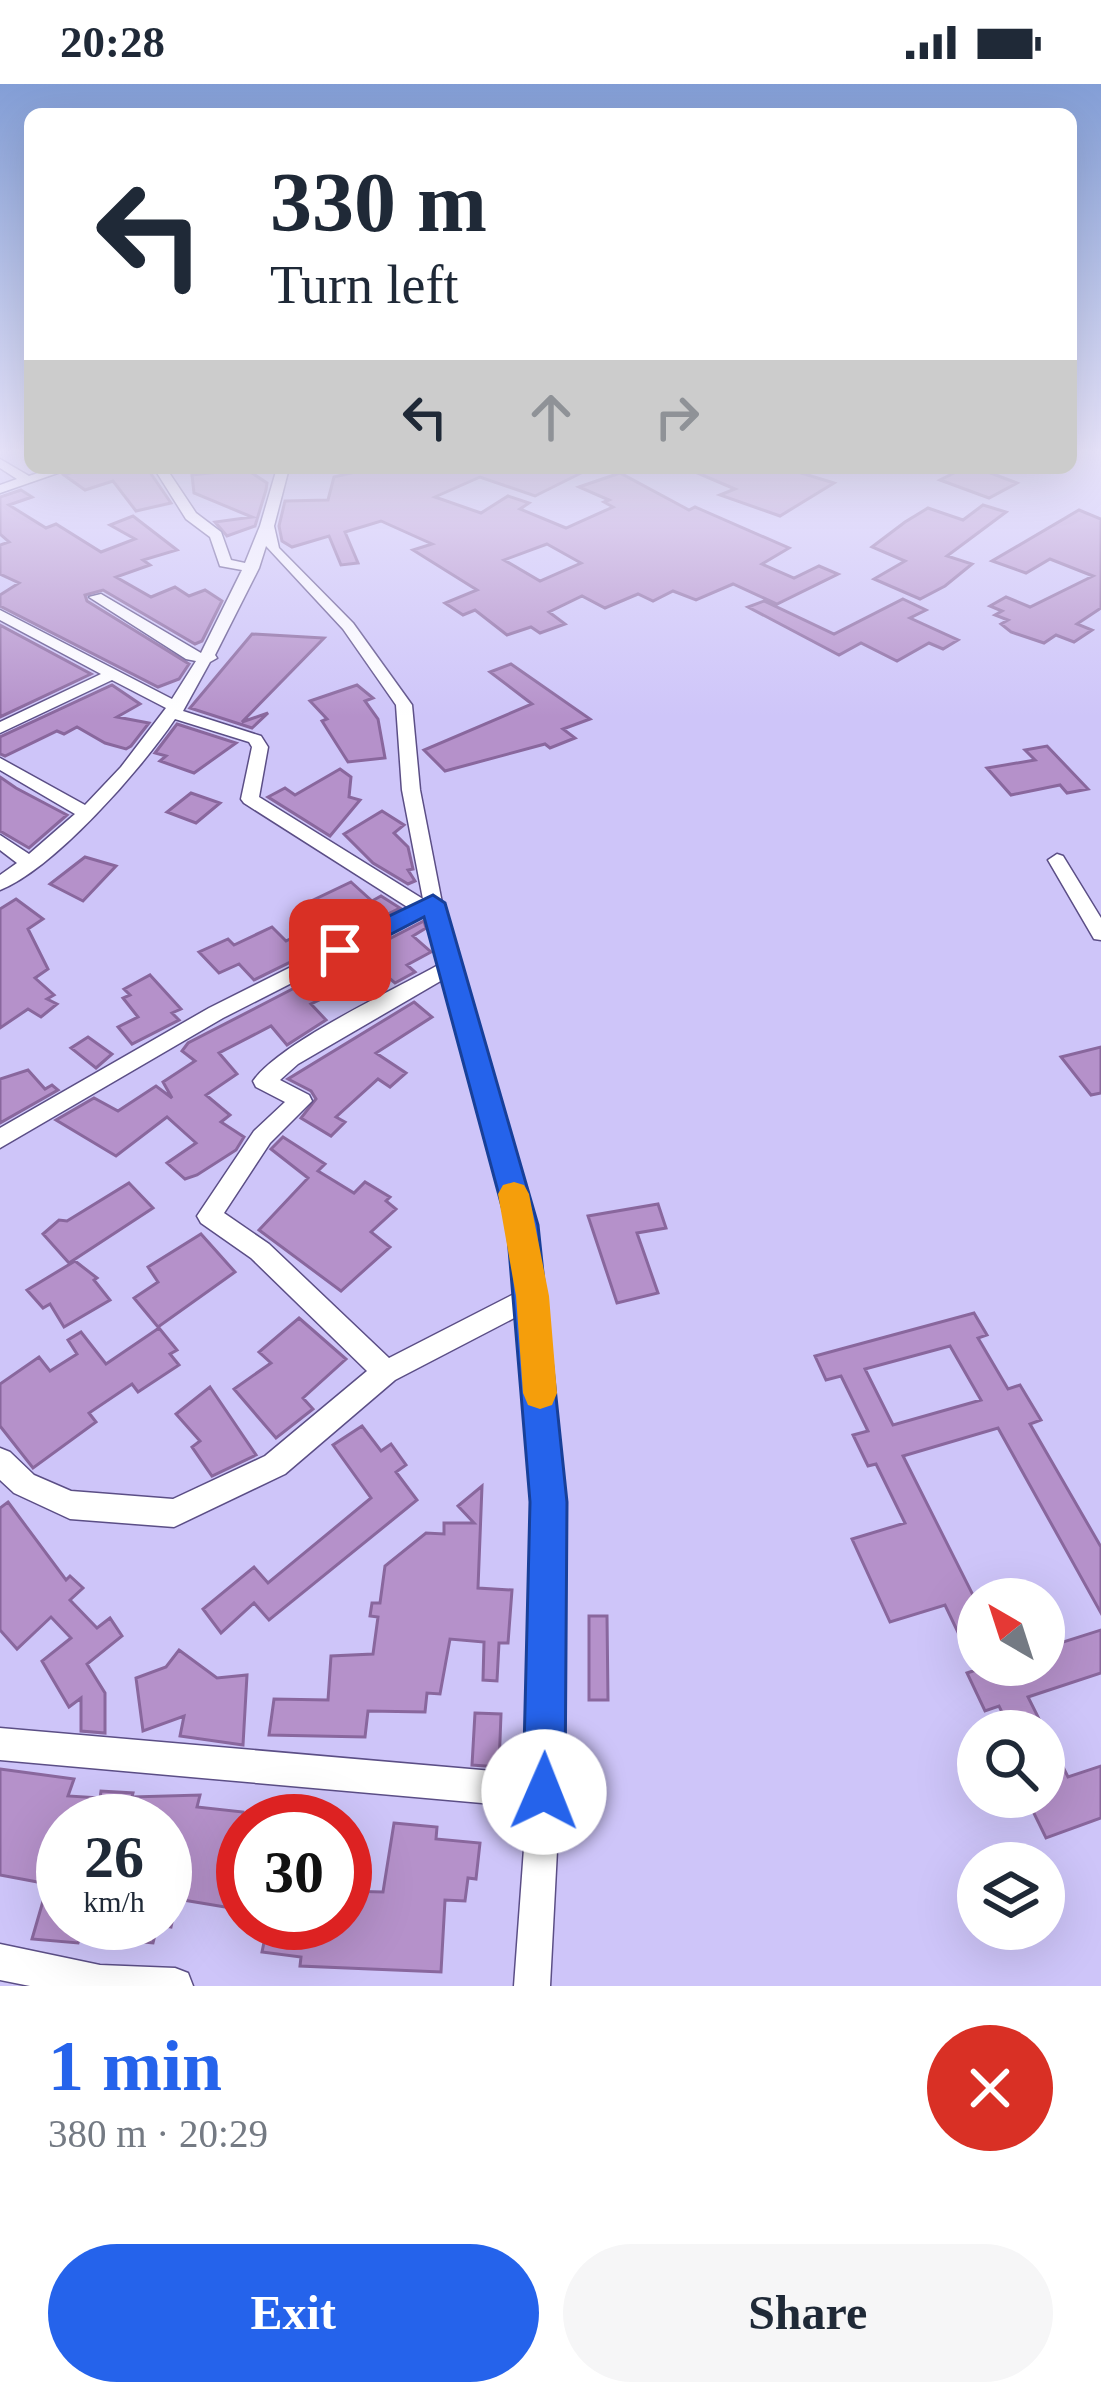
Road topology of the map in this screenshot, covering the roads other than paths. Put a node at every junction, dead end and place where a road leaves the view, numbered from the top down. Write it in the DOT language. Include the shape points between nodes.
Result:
graph roads {
  1 [pos="218,540"];
  2 [pos="262,540"];
  3 [pos="271,540"];
  4 [pos="252,568"];
  5 [pos="96,597"];
  6 [pos="0,614"];
  7 [pos="208,658"];
  8 [pos="112,674"];
  9 [pos="175,711"];
  10 [pos="0,728"];
  11 [pos="0,764"];
  12 [pos="85,813"];
  13 [pos="0,841"];
  14 [pos="1057,860"];
  15 [pos="30,865"];
  16 [pos="0,884"];
  17 [pos="428,905"];
  18 [pos="1101,934"];
  19 [pos="450,967"];
  20 [pos="0,1138"];
  21 [pos="532,1296"];
  22 [pos="386,1372"];
  23 [pos="0,1461"];
  24 [pos="0,1744"];
  25 [pos="544,1792"];
  26 [pos="0,1962"];
  27 [pos="175,1986"];
  28 [pos="532,1986"];
  1 -- 4 [label="street" via="225,563"];
  2 -- 4 [label="street"];
  3 -- 17 [label="street" via="348,626 404,705"];
  4 -- 7 [label="street"];
  5 -- 7 [label="street" via="191,656"];
  6 -- 8 [label="street"];
  7 -- 9 [label="street"];
  8 -- 9 [label="street"];
  8 -- 10 [label="street"];
  9 -- 12 [label="street"];
  9 -- 17 [label="street" via="255,739 250,799"];
  11 -- 12 [label="street"];
  12 -- 15 [label="street"];
  13 -- 15 [label="street"];
  14 -- 18 [label="street"];
  15 -- 16 [label="street"];
  17 -- 19 [label="street"];
  17 -- 20 [label="street" via="216,1013"];
  19 -- 21 [label="street" via="522,1225"];
  19 -- 22 [label="street" via="290,1058 264,1081 301,1101 262,1137 209,1216 260,1251"];
  21 -- 22 [label="street"];
  21 -- 25 [label="street" via="549,1502"];
  22 -- 23 [label="street" via="275,1466 174,1513 70,1505 24,1484"];
  24 -- 25 [label="street"];
  25 -- 28 [label="street"];
  26 -- 27 [label="street" via="100,1983"];
}
